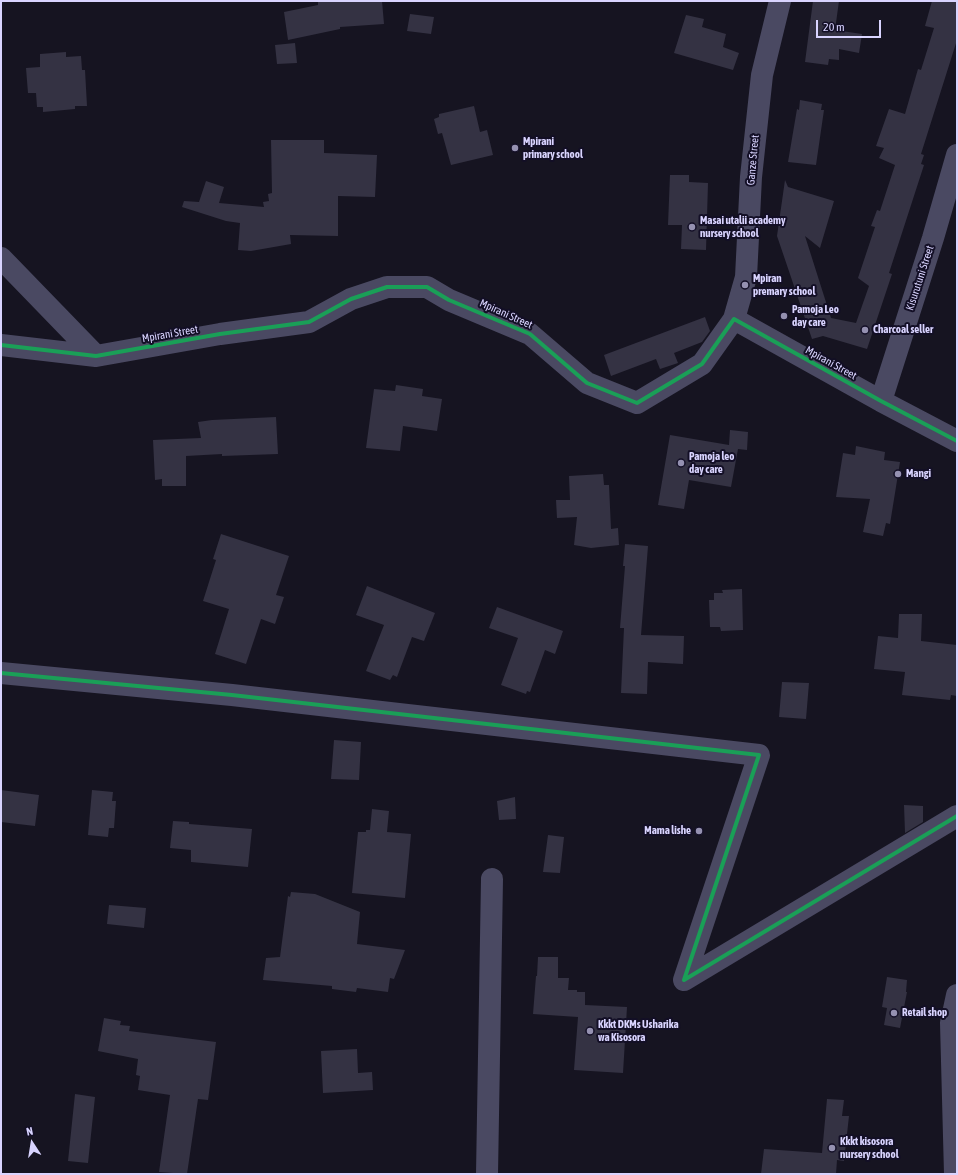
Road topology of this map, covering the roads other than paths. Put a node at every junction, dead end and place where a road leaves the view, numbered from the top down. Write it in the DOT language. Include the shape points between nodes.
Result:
graph roads {
  1 [pos="780,1"];
  2 [pos="957,155"];
  3 [pos="1,258"];
  4 [pos="734,319"];
  5 [pos="1,345"];
  6 [pos="96,356"];
  7 [pos="881,401"];
  8 [pos="957,441"];
  9 [pos="1,673"];
  10 [pos="957,816"];
  11 [pos="492,878"];
  12 [pos="957,995"];
  13 [pos="487,1174"];
  14 [pos="955,1174"];
  1 -- 4 [label="street, Ganze Street" via="762,75 751,178 746,277"];
  2 -- 7 [label="street, Kisurutuni Street"];
  3 -- 6 [label="street"];
  4 -- 6 [label="street, Mpirani Street" via="702,364 637,403 588,383 530,334 449,300 427,287 387,287 351,299 309,322 220,334"];
  4 -- 7 [label="street, Mpirani Street"];
  5 -- 6 [label="street, Mpirani Street"];
  7 -- 8 [label="street, Mpirani Street"];
  9 -- 10 [label="street" via="232,695 759,754 684,980"];
  11 -- 13 [label="street"];
  12 -- 14 [label="street" via="951,1023"];
}
